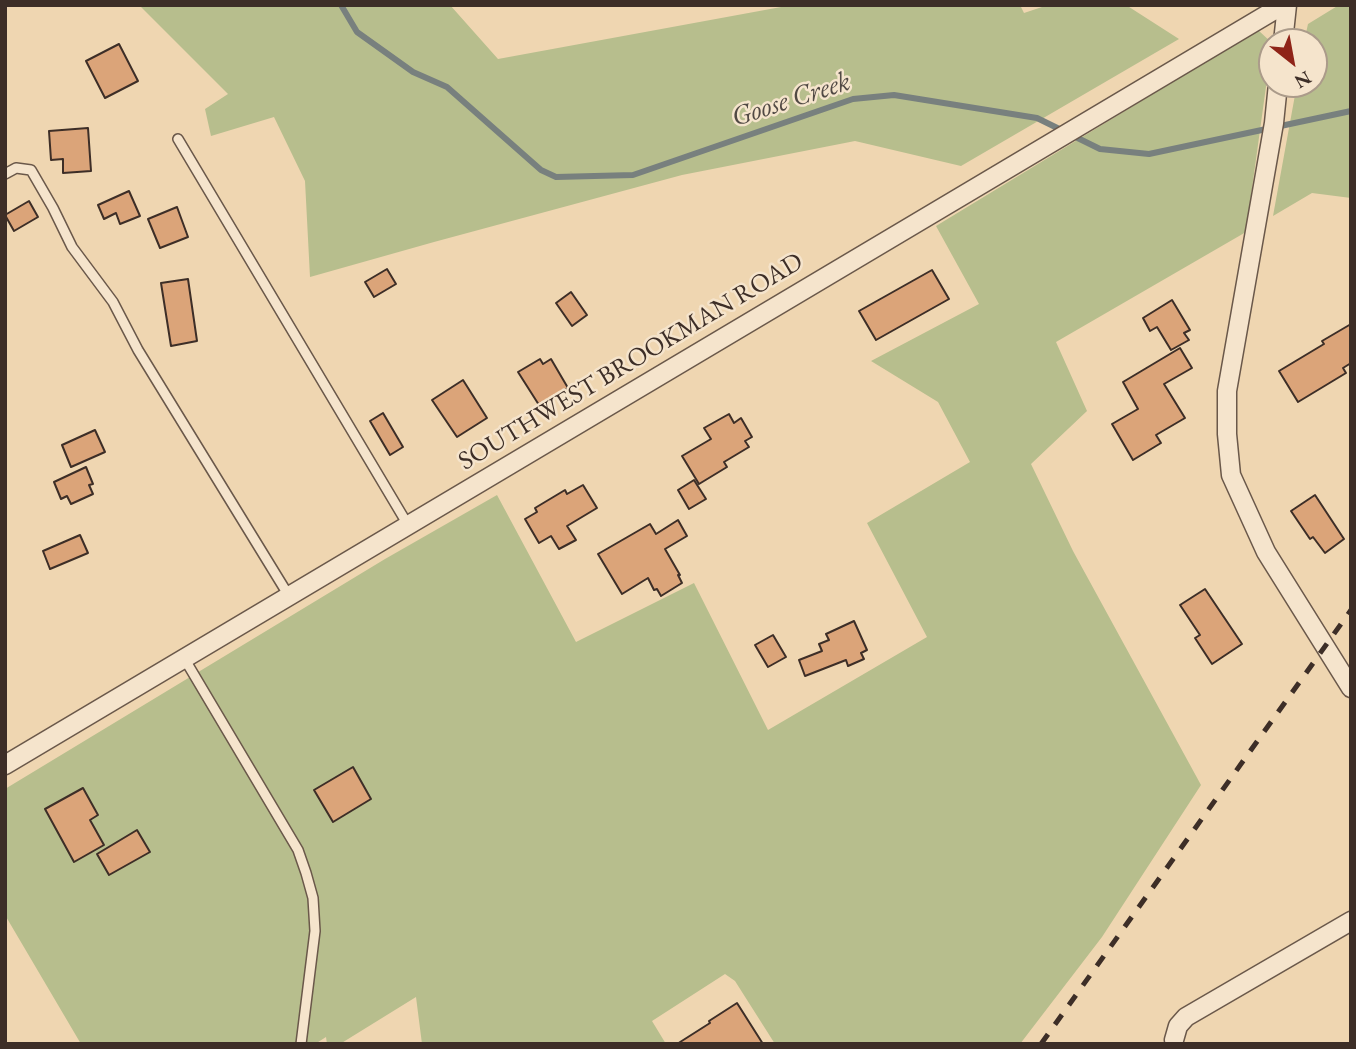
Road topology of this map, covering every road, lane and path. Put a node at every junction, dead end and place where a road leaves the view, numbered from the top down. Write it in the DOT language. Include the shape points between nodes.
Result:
graph roads {
  1 [pos="1285,5"];
  2 [pos="1284,28"];
  3 [pos="1277,98"];
  4 [pos="178,139"];
  5 [pos="5,174"];
  6 [pos="408,525"];
  7 [pos="289,596"];
  8 [pos="184,658"];
  9 [pos="1351,688"];
  10 [pos="5,765"];
  11 [pos="1351,922"];
  12 [pos="1174,1040"];
  13 [pos="301,1044"];
  1 -- 2 [label="street"];
  1 -- 6 [label="street, SOUTHWEST BROOKMAN ROAD"];
  3 -- 9 [label="street" via="1227,391 1231,475 1266,552"];
  4 -- 6 [label="lane"];
  5 -- 7 [label="lane" via="16,168 31,170 72,247 113,302"];
  6 -- 7 [label="street, SOUTHWEST BROOKMAN ROAD"];
  7 -- 8 [label="street, SOUTHWEST BROOKMAN ROAD"];
  8 -- 10 [label="street, SOUTHWEST BROOKMAN ROAD"];
  8 -- 13 [label="lane" via="298,850 306,873 315,931"];
  11 -- 12 [label="street" via="1186,1017"];
}
